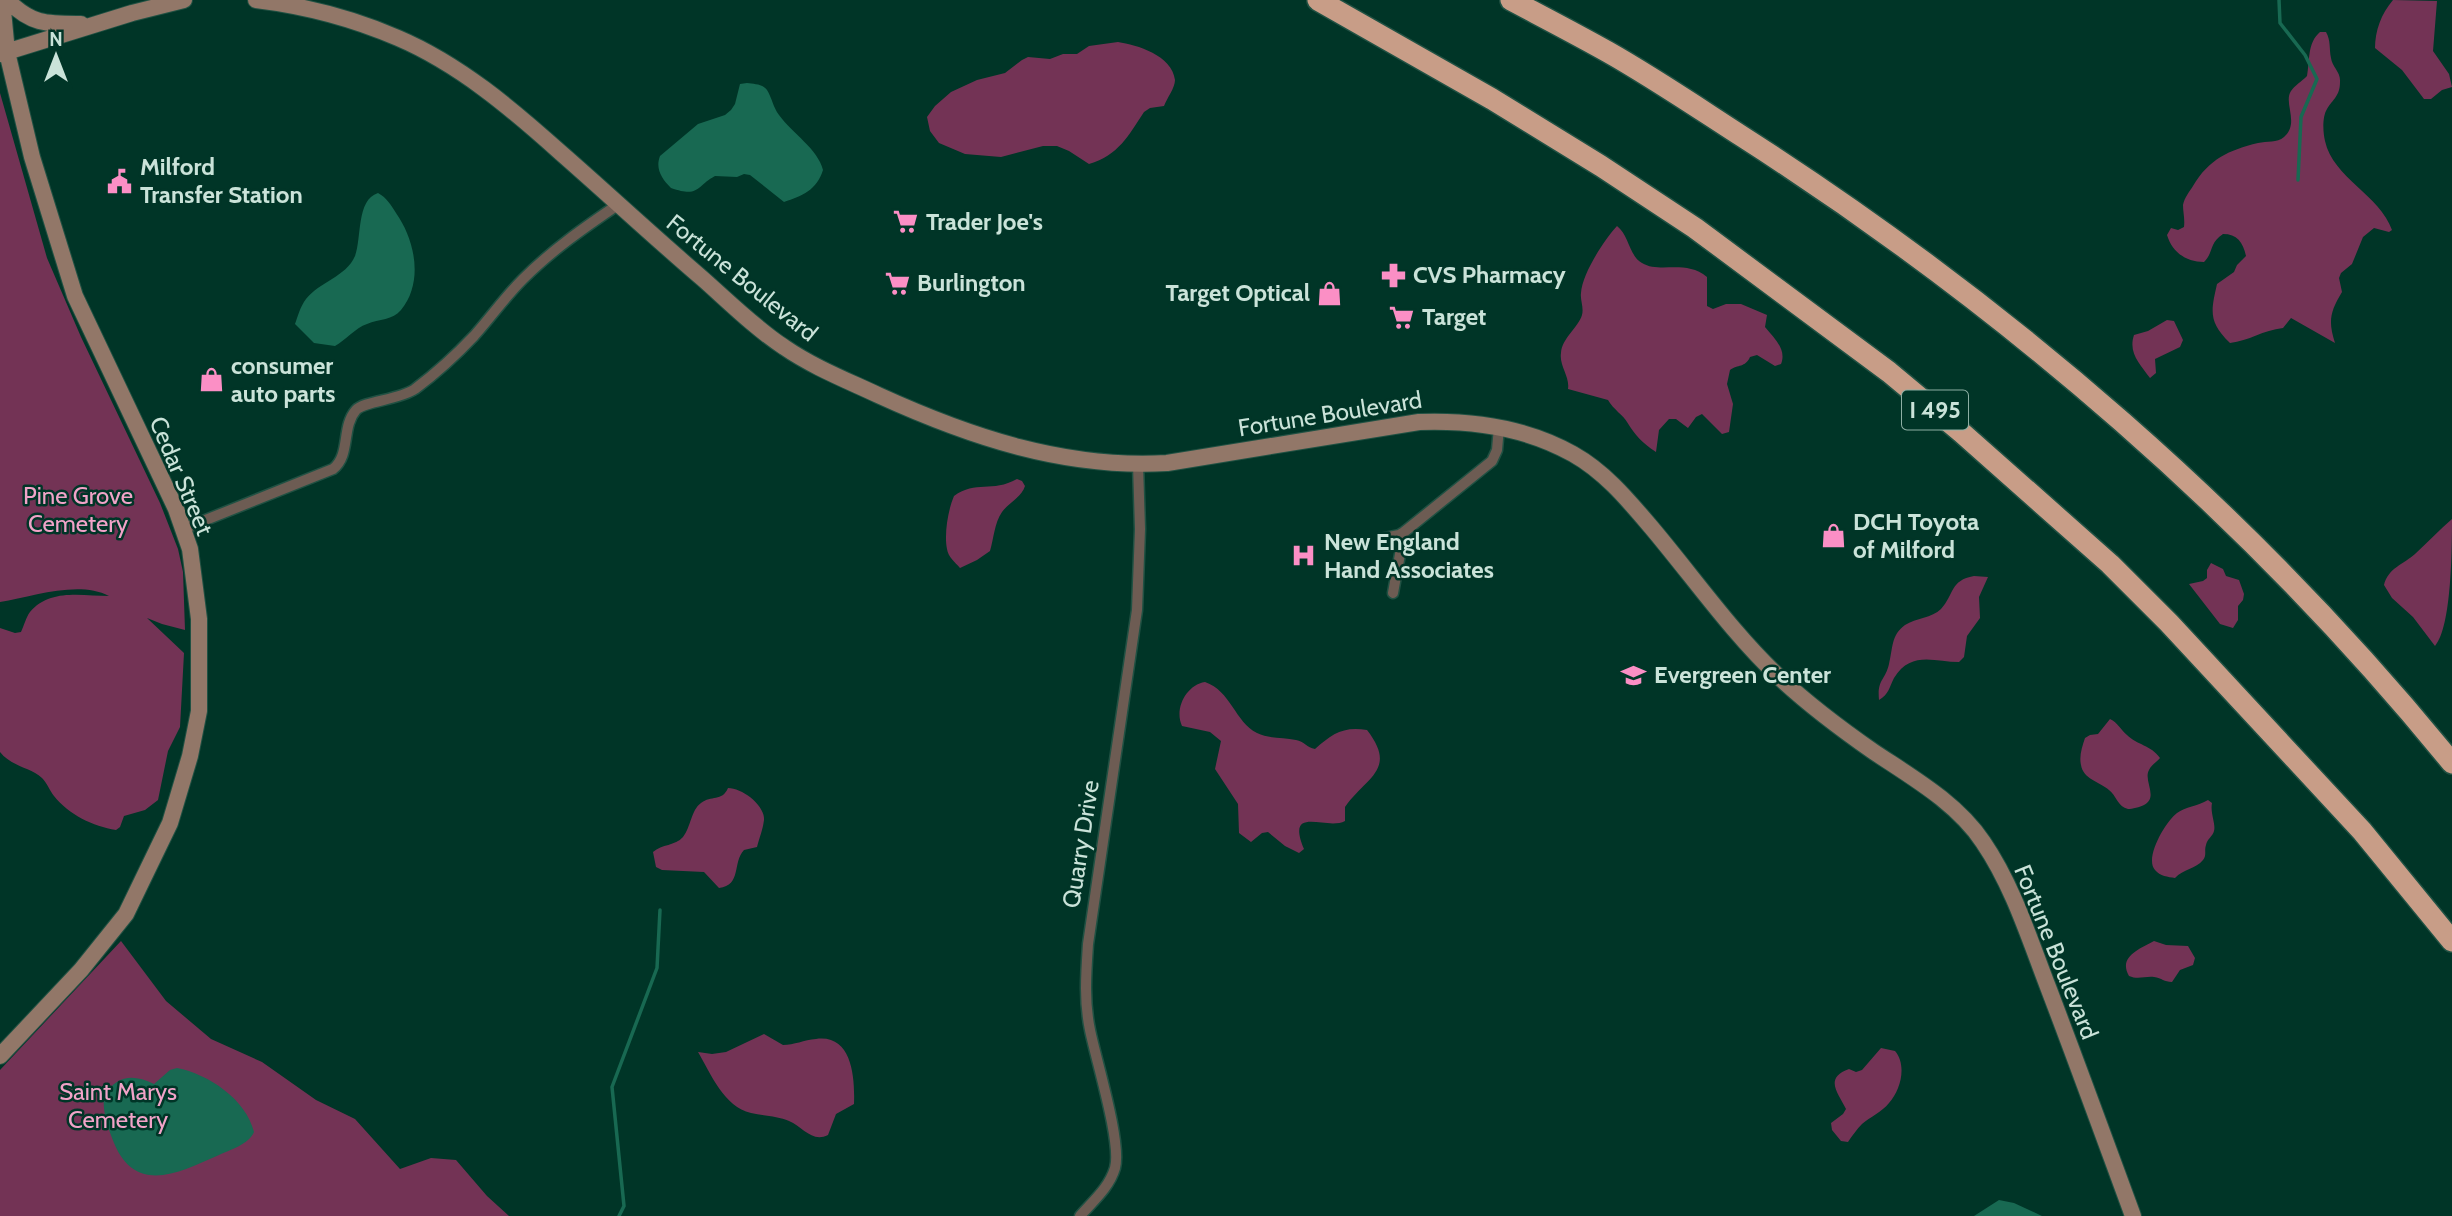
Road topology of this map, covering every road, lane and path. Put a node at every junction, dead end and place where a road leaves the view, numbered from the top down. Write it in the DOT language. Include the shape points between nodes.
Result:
graph roads {
  1 [pos="4,0"];
  2 [pos="184,0"];
  3 [pos="256,0"];
  4 [pos="1318,0"];
  5 [pos="1511,0"];
  6 [pos="94,24"];
  7 [pos="4,53"];
  8 [pos="619,204"];
  9 [pos="1499,427"];
  10 [pos="1138,464"];
  11 [pos="183,529"];
  12 [pos="1404,532"];
  13 [pos="1384,538"];
  14 [pos="1393,593"];
  15 [pos="2452,763"];
  16 [pos="2452,940"];
  17 [pos="0,1056"];
  18 [pos="1080,1216"];
  19 [pos="2133,1216"];
  1 -- 6 [label="main road" via="38,22"];
  1 -- 7 [label="main road, Cedar Street"];
  2 -- 6 [label="main road"];
  3 -- 8 [label="main road, Fortune Boulevard" via="349,19 437,58 527,123"];
  4 -- 16 [label="highway, I 495" via="1492,99 1633,187 1787,295 1951,423 2169,623 2362,831"];
  5 -- 15 [label="highway" via="1609,52 1803,175 1987,310 2095,400 2253,545 2336,630"];
  6 -- 7 [label="main road"];
  7 -- 11 [label="main road, Cedar Street" via="75,296"];
  8 -- 10 [label="main road, Fortune Boulevard" via="742,313 814,365 925,416 1002,444 1047,455"];
  8 -- 11 [label="street" via="523,278 473,337 416,388 356,410 337,466"];
  9 -- 10 [label="main road, Fortune Boulevard" via="1464,421 1419,422"];
  9 -- 12 [label="street" via="1492,461"];
  9 -- 19 [label="main road, Fortune Boulevard" via="1541,438 1602,474 1778,676 1835,724 1930,790 1982,840 2017,905"];
  10 -- 18 [label="street, Quarry Drive" via="1137,610 1084,991 1117,1159 1109,1183"];
  11 -- 17 [label="main road, Cedar Street" via="199,619 199,711 170,822 126,914 81,970"];
  12 -- 13 [label="street"];
  12 -- 14 [label="street"];
}
